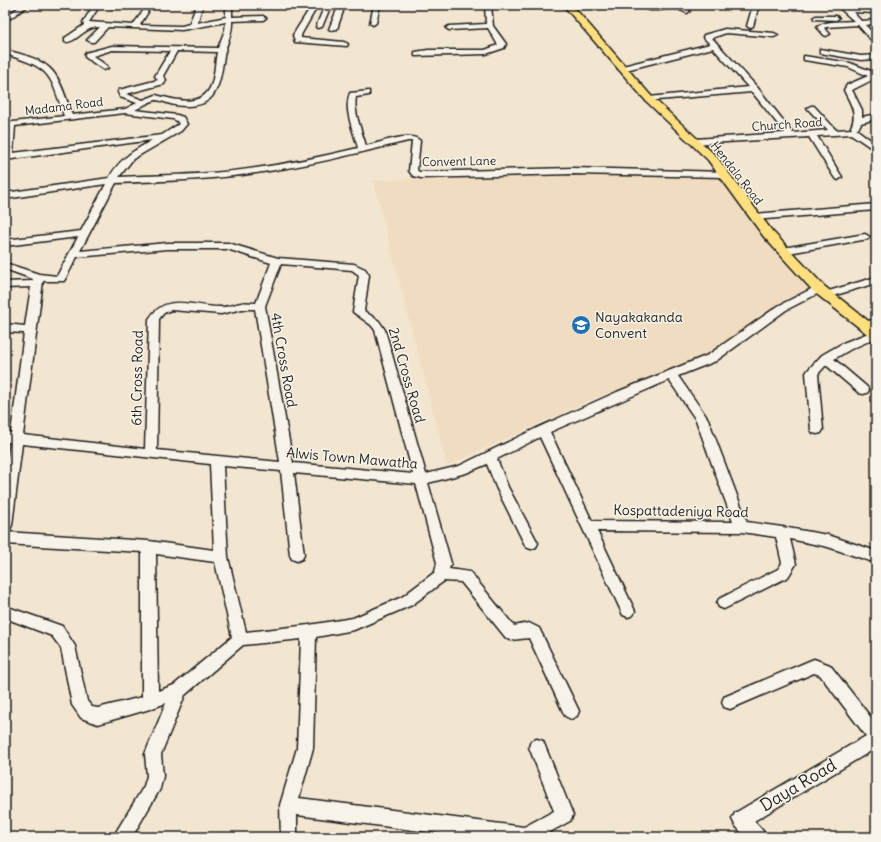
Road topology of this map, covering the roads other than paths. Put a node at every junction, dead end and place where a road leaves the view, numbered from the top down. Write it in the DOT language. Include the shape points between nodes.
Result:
graph roads {
  1 [pos="26,5"];
  2 [pos="94,5"];
  3 [pos="200,5"];
  4 [pos="229,5"];
  5 [pos="315,5"];
  6 [pos="328,5"];
  7 [pos="342,5"];
  8 [pos="377,5"];
  9 [pos="488,5"];
  10 [pos="567,5"];
  11 [pos="642,5"];
  12 [pos="756,5"];
  13 [pos="838,5"];
  14 [pos="847,10"];
  15 [pos="687,11"];
  16 [pos="876,11"];
  17 [pos="145,12"];
  18 [pos="263,18"];
  19 [pos="816,18"];
  20 [pos="228,19"];
  21 [pos="5,20"];
  22 [pos="857,21"];
  23 [pos="876,22"];
  24 [pos="373,23"];
  25 [pos="91,24"];
  26 [pos="106,25"];
  27 [pos="490,26"];
  28 [pos="750,26"];
  29 [pos="135,27"];
  30 [pos="192,27"];
  31 [pos="319,27"];
  32 [pos="449,28"];
  33 [pos="333,29"];
  34 [pos="826,34"];
  35 [pos="774,35"];
  36 [pos="68,40"];
  37 [pos="91,40"];
  38 [pos="876,40"];
  39 [pos="344,44"];
  40 [pos="715,46"];
  41 [pos="174,50"];
  42 [pos="222,50"];
  43 [pos="5,52"];
  44 [pos="824,52"];
  45 [pos="418,54"];
  46 [pos="876,57"];
  47 [pos="807,58"];
  48 [pos="104,68"];
  49 [pos="622,69"];
  50 [pos="875,75"];
  51 [pos="754,89"];
  52 [pos="366,93"];
  53 [pos="649,99"];
  54 [pos="144,102"];
  55 [pos="811,108"];
  56 [pos="125,112"];
  57 [pos="876,116"];
  58 [pos="68,118"];
  59 [pos="858,122"];
  60 [pos="8,125"];
  61 [pos="853,131"];
  62 [pos="835,133"];
  63 [pos="812,135"];
  64 [pos="164,136"];
  65 [pos="791,136"];
  66 [pos="695,142"];
  67 [pos="876,148"];
  68 [pos="363,149"];
  69 [pos="7,157"];
  70 [pos="723,174"];
  71 [pos="838,177"];
  72 [pos="113,180"];
  73 [pos="5,196"];
  74 [pos="876,207"];
  75 [pos="755,217"];
  76 [pos="85,233"];
  77 [pos="864,237"];
  78 [pos="5,243"];
  79 [pos="783,251"];
  80 [pos="74,254"];
  81 [pos="277,261"];
  82 [pos="5,266"];
  83 [pos="37,280"];
  84 [pos="876,280"];
  85 [pos="5,285"];
  86 [pos="822,292"];
  87 [pos="260,306"];
  88 [pos="876,323"];
  89 [pos="865,326"];
  90 [pos="5,328"];
  91 [pos="30,330"];
  92 [pos="876,334"];
  93 [pos="826,358"];
  94 [pos="671,374"];
  95 [pos="863,390"];
  96 [pos="543,430"];
  97 [pos="817,430"];
  98 [pos="11,438"];
  99 [pos="151,454"];
  100 [pos="490,457"];
  101 [pos="216,460"];
  102 [pos="287,467"];
  103 [pos="421,480"];
  104 [pos="5,525"];
  105 [pos="588,526"];
  106 [pos="742,527"];
  107 [pos="782,532"];
  108 [pos="5,538"];
  109 [pos="531,544"];
  110 [pos="149,547"];
  111 [pos="297,555"];
  112 [pos="221,557"];
  113 [pos="876,557"];
  114 [pos="441,575"];
  115 [pos="724,603"];
  116 [pos="628,611"];
  117 [pos="5,612"];
  118 [pos="309,632"];
  119 [pos="240,639"];
  120 [pos="179,690"];
  121 [pos="150,702"];
  122 [pos="730,702"];
  123 [pos="571,710"];
  124 [pos="876,738"];
  125 [pos="538,747"];
  126 [pos="288,805"];
  127 [pos="122,837"];
  128 [pos="290,837"];
  129 [pos="757,837"];
  1 -- 21 [label="street"];
  2 -- 25 [label="street" via="86,22"];
  3 -- 30 [label="street"];
  4 -- 20 [label="street"];
  5 -- 39 [label="street" via="298,35 298,40"];
  6 -- 31 [label="street"];
  7 -- 33 [label="street"];
  8 -- 24 [label="street"];
  9 -- 27 [label="street"];
  10 -- 49 [label="main road, Hendala Road"];
  11 -- 15 [label="street"];
  12 -- 28 [label="street"];
  13 -- 14 [label="street"];
  14 -- 16 [label="street"];
  14 -- 22 [label="street"];
  17 -- 29 [label="street"];
  18 -- 20 [label="street"];
  19 -- 22 [label="street"];
  20 -- 30 [label="street"];
  20 -- 42 [label="street"];
  22 -- 23 [label="street"];
  22 -- 34 [label="street" via="820,27"];
  22 -- 38 [label="street"];
  25 -- 26 [label="street"];
  25 -- 36 [label="street"];
  26 -- 29 [label="street"];
  26 -- 37 [label="street"];
  27 -- 32 [label="street"];
  27 -- 45 [label="street" via="501,46 486,52"];
  29 -- 30 [label="street"];
  35 -- 40 [label="street" via="722,32 707,37"];
  40 -- 49 [label="street"];
  40 -- 51 [label="street"];
  41 -- 42 [label="street"];
  41 -- 48 [label="street" via="112,48 88,55"];
  41 -- 54 [label="street" via="159,76 162,82 122,92 123,95"];
  42 -- 54 [label="street" via="218,76 211,94 206,99 181,103 166,102 156,97"];
  43 -- 58 [label="street" via="34,60 48,69 55,78"];
  44 -- 46 [label="street" via="861,58"];
  47 -- 50 [label="street" via="850,65"];
  49 -- 53 [label="main road, Hendala Road"];
  50 -- 59 [label="street" via="848,90 858,110"];
  51 -- 53 [label="street"];
  51 -- 65 [label="street"];
  52 -- 68 [label="street" via="353,95 351,98"];
  53 -- 66 [label="main road, Hendala Road"];
  54 -- 56 [label="street"];
  55 -- 62 [label="street"];
  56 -- 58 [label="street, Madama Road"];
  56 -- 64 [label="street" via="174,116 180,119 183,124"];
  57 -- 59 [label="street"];
  58 -- 60 [label="street, Madama Road"];
  59 -- 61 [label="street"];
  60 -- 69 [label="street"];
  61 -- 62 [label="street, Church Road"];
  61 -- 67 [label="street"];
  62 -- 63 [label="street, Church Road"];
  63 -- 65 [label="street, Church Road"];
  63 -- 71 [label="street"];
  64 -- 69 [label="street"];
  64 -- 72 [label="street" via="130,157"];
  65 -- 66 [label="street, Church Road"];
  66 -- 70 [label="main road, Hendala Road" via="712,158"];
  68 -- 70 [label="street, Convent Lane" via="408,138 414,139 416,141 413,171 421,175 573,171"];
  68 -- 72 [label="street, Convent Lane" via="315,161 255,171"];
  70 -- 75 [label="main road, Hendala Road"];
  72 -- 73 [label="street, Convent Lane"];
  72 -- 76 [label="street"];
  74 -- 75 [label="street"];
  75 -- 79 [label="main road, Hendala Road"];
  76 -- 78 [label="street"];
  76 -- 80 [label="street"];
  77 -- 79 [label="street"];
  79 -- 86 [label="main road, Hendala Road"];
  80 -- 81 [label="street" via="167,246 228,246"];
  80 -- 83 [label="street" via="60,279"];
  81 -- 87 [label="street, 4th Cross Road"];
  81 -- 103 [label="street, 2nd Cross Road" via="354,267 364,275 358,312 375,323 380,330"];
  82 -- 83 [label="street"];
  83 -- 85 [label="street"];
  83 -- 91 [label="street"];
  84 -- 86 [label="street, Alwis Town Mawatha"];
  86 -- 89 [label="main road, Hendala Road"];
  86 -- 94 [label="street, Alwis Town Mawatha" via="782,308 712,358"];
  87 -- 99 [label="street, 6th Cross Road" via="221,310 169,306 160,311 154,319"];
  87 -- 102 [label="street, 4th Cross Road"];
  88 -- 89 [label="street"];
  89 -- 92 [label="main road, Hendala Road"];
  90 -- 91 [label="street"];
  91 -- 98 [label="street"];
  92 -- 93 [label="street"];
  93 -- 95 [label="street"];
  93 -- 97 [label="street" via="812,373"];
  94 -- 96 [label="street, Alwis Town Mawatha"];
  94 -- 106 [label="street" via="702,419"];
  96 -- 100 [label="street, Alwis Town Mawatha"];
  96 -- 105 [label="street"];
  98 -- 99 [label="street, Alwis Town Mawatha"];
  98 -- 104 [label="street"];
  99 -- 101 [label="street, Alwis Town Mawatha"];
  100 -- 103 [label="street, Alwis Town Mawatha" via="462,470"];
  100 -- 109 [label="street"];
  101 -- 102 [label="street, Alwis Town Mawatha"];
  101 -- 112 [label="street"];
  102 -- 103 [label="street, Alwis Town Mawatha"];
  102 -- 111 [label="street, 4th Cross Road"];
  103 -- 114 [label="street" via="444,563"];
  105 -- 106 [label="street, Kospattadeniya Road"];
  105 -- 116 [label="street"];
  106 -- 107 [label="street, Kospattadeniya Road"];
  107 -- 113 [label="street, Kospattadeniya Road" via="828,542"];
  107 -- 115 [label="street" via="789,564 783,573"];
  108 -- 110 [label="street"];
  110 -- 112 [label="street"];
  110 -- 121 [label="street"];
  112 -- 119 [label="street"];
  114 -- 118 [label="street" via="407,601 354,624"];
  114 -- 123 [label="street" via="464,576 511,633 529,630 534,633"];
  117 -- 121 [label="street" via="58,631 68,646 80,704 87,713 98,716"];
  118 -- 119 [label="street"];
  118 -- 126 [label="street" via="305,748"];
  119 -- 120 [label="street"];
  120 -- 121 [label="street"];
  120 -- 127 [label="street" via="153,754 155,776 152,789"];
  122 -- 124 [label="street" via="814,666 820,667 825,670"];
  124 -- 129 [label="street, Daya Road" via="741,819"];
  125 -- 126 [label="street" via="564,815 525,836"];
  126 -- 128 [label="street"];
}
